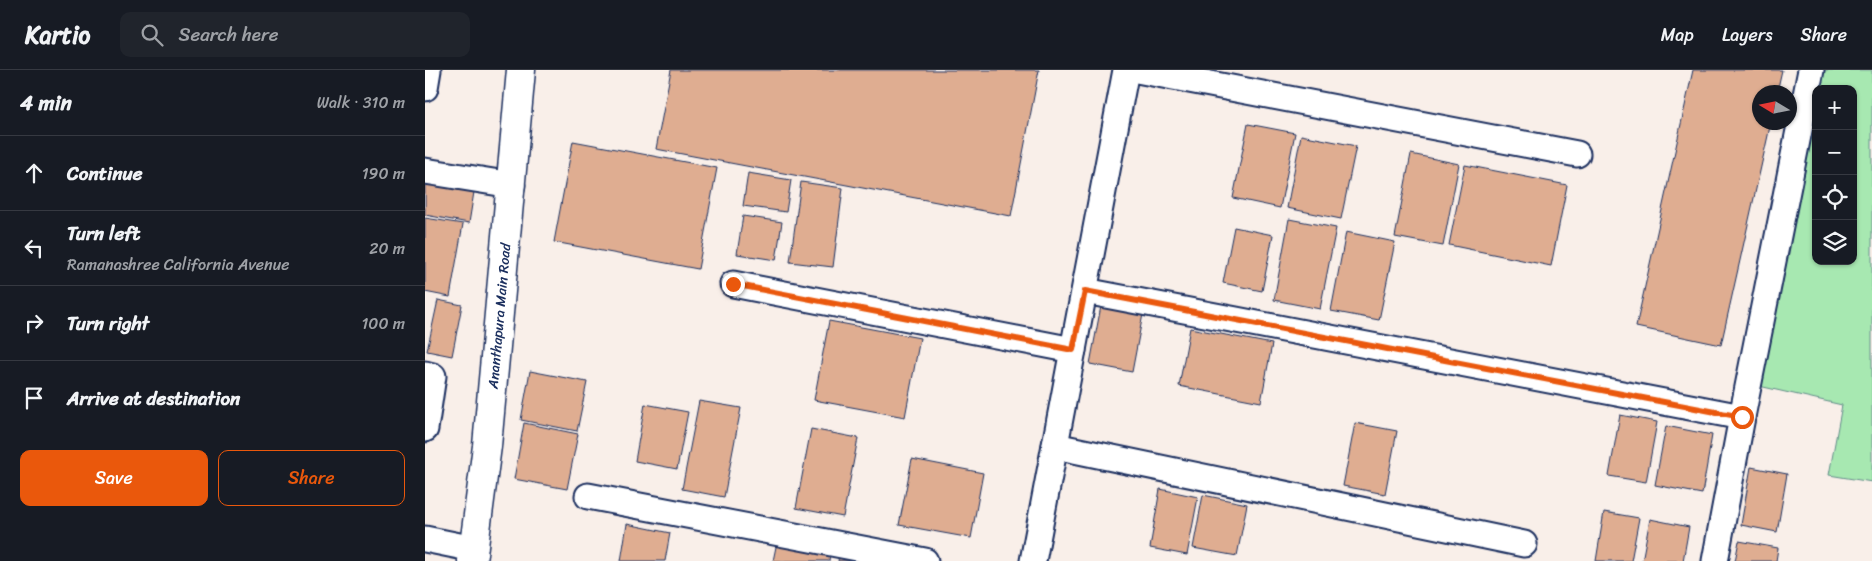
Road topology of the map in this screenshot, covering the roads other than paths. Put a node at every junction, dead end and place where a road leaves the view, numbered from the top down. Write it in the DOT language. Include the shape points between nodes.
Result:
graph roads {
  1 [pos="428,70"];
  2 [pos="521,70"];
  3 [pos="1126,70"];
  4 [pos="1137,70"];
  5 [pos="1811,70"];
  6 [pos="425,88"];
  7 [pos="1577,154"];
  8 [pos="425,171"];
  9 [pos="512,185"];
  10 [pos="733,284"];
  11 [pos="1085,291"];
  12 [pos="1073,350"];
  13 [pos="425,374"];
  14 [pos="1742,417"];
  15 [pos="425,428"];
  16 [pos="1055,446"];
  17 [pos="588,496"];
  18 [pos="425,539"];
  19 [pos="1523,544"];
  20 [pos="473,555"];
  21 [pos="925,561"];
  22 [pos="1033,561"];
  23 [pos="1715,561"];
  1 -- 6 [label="street"];
  2 -- 9 [label="street, Ananthapura Main Road"];
  3 -- 11 [label="street"];
  4 -- 7 [label="street"];
  5 -- 14 [label="street"];
  8 -- 9 [label="street"];
  9 -- 20 [label="street, Ananthapura Main Road"];
  10 -- 12 [label="street"];
  11 -- 12 [label="street"];
  11 -- 14 [label="street"];
  12 -- 16 [label="street"];
  13 -- 15 [label="street" via="433,376"];
  14 -- 23 [label="street"];
  16 -- 19 [label="street"];
  16 -- 22 [label="street"];
  17 -- 21 [label="street"];
  18 -- 20 [label="street"];
}
